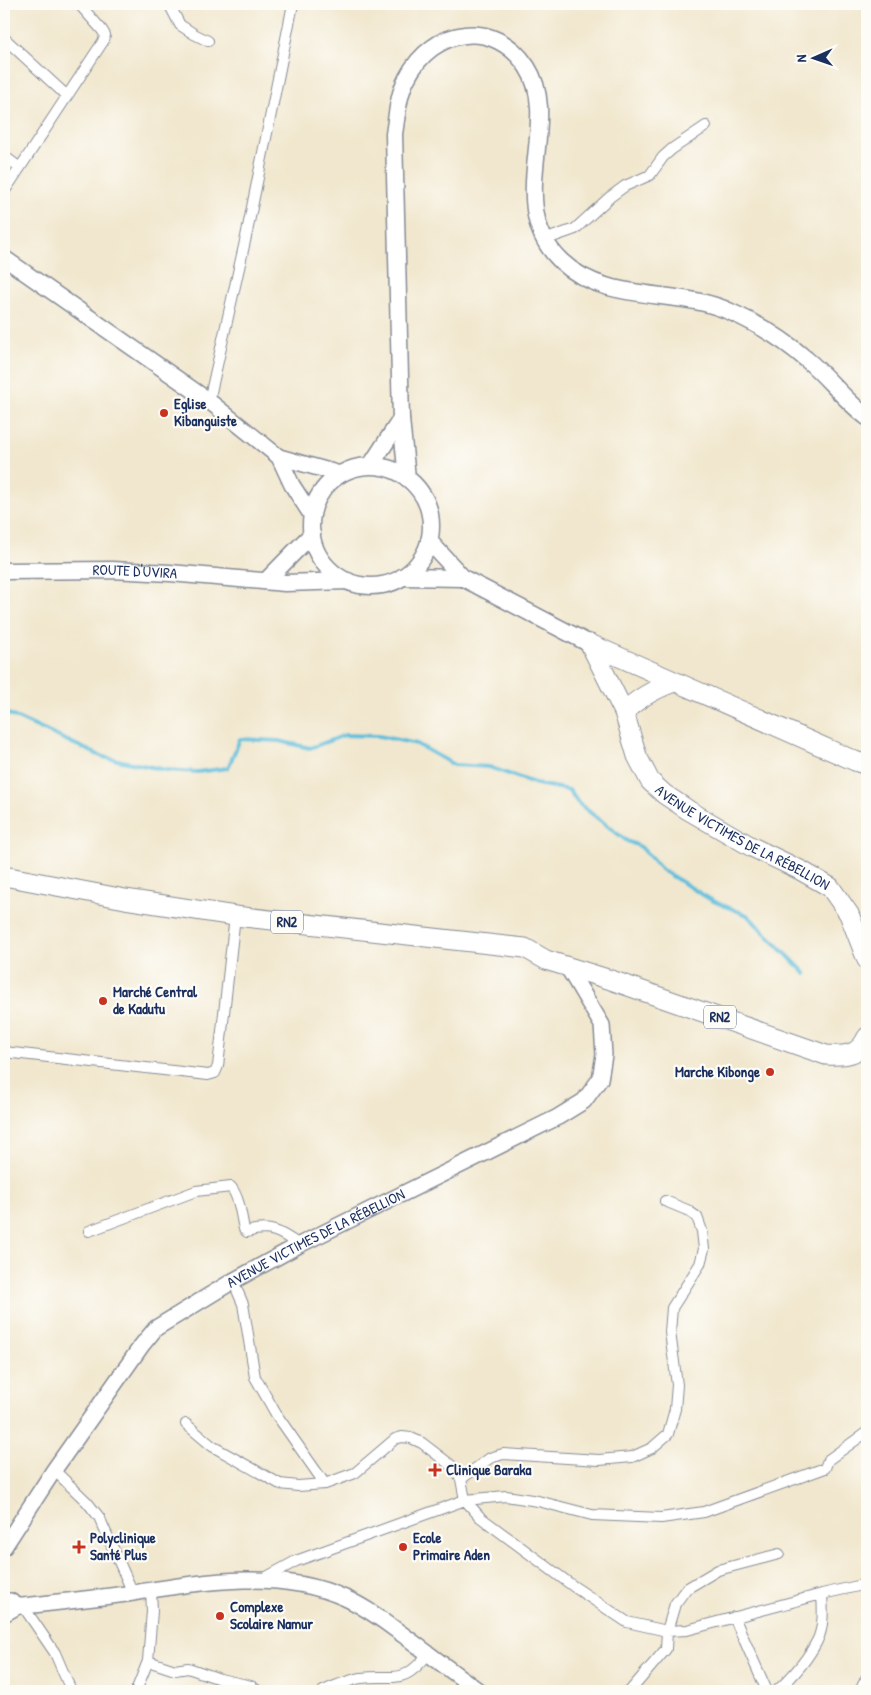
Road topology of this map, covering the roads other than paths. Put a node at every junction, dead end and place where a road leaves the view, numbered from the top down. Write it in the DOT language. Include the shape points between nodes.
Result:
graph roads {
  1 [pos="79,4"];
  2 [pos="169,4"];
  3 [pos="293,4"];
  4 [pos="4,38"];
  5 [pos="208,41"];
  6 [pos="67,96"];
  7 [pos="706,126"];
  8 [pos="4,156"];
  9 [pos="20,168"];
  10 [pos="4,192"];
  11 [pos="544,240"];
  12 [pos="4,258"];
  13 [pos="208,401"];
  14 [pos="867,416"];
  15 [pos="401,419"];
  16 [pos="279,457"];
  17 [pos="371,465"];
  18 [pos="340,474"];
  19 [pos="407,478"];
  20 [pos="312,516"];
  21 [pos="312,534"];
  22 [pos="429,541"];
  23 [pos="4,571"];
  24 [pos="402,577"];
  25 [pos="463,578"];
  26 [pos="266,581"];
  27 [pos="348,581"];
  28 [pos="590,644"];
  29 [pos="674,682"];
  30 [pos="624,712"];
  31 [pos="867,765"];
  32 [pos="7,880"];
  33 [pos="235,916"];
  34 [pos="867,960"];
  35 [pos="568,968"];
  36 [pos="867,1037"];
  37 [pos="4,1052"];
  38 [pos="665,1201"];
  39 [pos="89,1231"];
  40 [pos="299,1245"];
  41 [pos="233,1281"];
  42 [pos="186,1424"];
  43 [pos="867,1432"];
  44 [pos="54,1470"];
  45 [pos="461,1479"];
  46 [pos="325,1484"];
  47 [pos="464,1500"];
  48 [pos="4,1547"];
  49 [pos="779,1554"];
  50 [pos="264,1579"];
  51 [pos="867,1584"];
  52 [pos="151,1589"];
  53 [pos="133,1592"];
  54 [pos="822,1594"];
  55 [pos="15,1605"];
  56 [pos="4,1614"];
  57 [pos="734,1617"];
  58 [pos="667,1631"];
  59 [pos="428,1654"];
  60 [pos="148,1661"];
  61 [pos="867,1677"];
  62 [pos="70,1688"];
  63 [pos="136,1691"];
  64 [pos="258,1691"];
  65 [pos="324,1691"];
  66 [pos="479,1691"];
  67 [pos="630,1691"];
  68 [pos="766,1691"];
  69 [pos="777,1691"];
  70 [pos="860,1691"];
  1 -- 6 [label="street" via="105,35"];
  2 -- 5 [label="street" via="180,25"];
  3 -- 13 [label="street" via="246,237"];
  4 -- 6 [label="street"];
  6 -- 9 [label="street"];
  7 -- 11 [label="street" via="672,149 650,175 610,196 575,229"];
  8 -- 9 [label="street"];
  9 -- 10 [label="street"];
  11 -- 14 [label="main road" via="560,261 576,274 597,284 626,292 696,301 729,311 759,326 807,359"];
  11 -- 15 [label="main road" via="534,206 533,188 538,100 528,69 506,44 493,39 467,35 442,41 416,63 406,79 394,134"];
  12 -- 13 [label="street"];
  13 -- 16 [label="street"];
  15 -- 17 [label="main road"];
  15 -- 19 [label="main road"];
  16 -- 18 [label="street"];
  16 -- 20 [label="street"];
  17 -- 18 [label="main road" via="355,467"];
  17 -- 19 [label="main road" via="388,468"];
  18 -- 20 [label="main road" via="327,484 317,499"];
  19 -- 22 [label="main road" via="424,498 429,512"];
  20 -- 21 [label="main road"];
  21 -- 26 [label="main road"];
  21 -- 27 [label="main road" via="324,562"];
  22 -- 24 [label="main road" via="422,557"];
  22 -- 25 [label="main road"];
  23 -- 26 [label="main road, ROUTE D'UVIRA" via="131,571"];
  24 -- 25 [label="main road"];
  24 -- 27 [label="main road" via="375,585"];
  25 -- 28 [label="main road"];
  26 -- 27 [label="main road, ROUTE D'UVIRA"];
  28 -- 29 [label="highway"];
  28 -- 30 [label="highway, AVENUE VICTIMES DE LA RÉBELLION"];
  29 -- 30 [label="highway" via="657,688"];
  29 -- 31 [label="highway"];
  30 -- 34 [label="highway, AVENUE VICTIMES DE LA RÉBELLION" via="637,756 650,781 688,810 830,887 849,914"];
  32 -- 33 [label="highway, RN2"];
  33 -- 35 [label="highway, RN2" via="524,948"];
  33 -- 37 [label="street" via="215,1073 208,1075"];
  35 -- 36 [label="highway, RN2" via="826,1055 851,1054 864,1045"];
  35 -- 40 [label="street, AVENUE VICTIMES DE LA RÉBELLION" via="602,1025 604,1055 600,1079 584,1101 558,1118"];
  38 -- 45 [label="street" via="697,1217 704,1249 700,1264 672,1308 670,1332 677,1385 675,1410 668,1434 652,1448 632,1457 599,1460 503,1454 490,1458"];
  39 -- 40 [label="street" via="196,1191 231,1187 247,1232 266,1228 274,1230"];
  40 -- 41 [label="street, AVENUE VICTIMES DE LA RÉBELLION"];
  41 -- 44 [label="street, AVENUE VICTIMES DE LA RÉBELLION" via="156,1328"];
  41 -- 46 [label="street" via="243,1304 255,1377 276,1414"];
  42 -- 46 [label="street" via="212,1446 280,1484"];
  43 -- 47 [label="street" via="828,1460 825,1468 697,1513 634,1518 592,1515 538,1500 506,1496"];
  44 -- 48 [label="street, AVENUE VICTIMES DE LA RÉBELLION"];
  44 -- 53 [label="street" via="99,1517"];
  45 -- 46 [label="street" via="452,1466 422,1443 402,1437 395,1439 355,1473"];
  45 -- 47 [label="street"];
  47 -- 50 [label="street" via="296,1561"];
  47 -- 58 [label="street" via="480,1517 627,1622"];
  49 -- 58 [label="street" via="718,1570 686,1589 675,1604"];
  50 -- 52 [label="street"];
  50 -- 59 [label="street" via="321,1589 344,1597 367,1608"];
  51 -- 54 [label="street"];
  52 -- 53 [label="street"];
  52 -- 60 [label="street"];
  53 -- 55 [label="street"];
  54 -- 57 [label="street"];
  54 -- 69 [label="street" via="824,1612 817,1641 790,1679"];
  55 -- 56 [label="street"];
  55 -- 62 [label="street" via="56,1652"];
  57 -- 58 [label="street" via="687,1630"];
  57 -- 68 [label="street"];
  58 -- 67 [label="street" via="666,1650"];
  59 -- 65 [label="street" via="417,1668 396,1678 360,1678"];
  59 -- 66 [label="street"];
  60 -- 63 [label="street"];
  60 -- 64 [label="street" via="175,1670 188,1668 251,1686"];
  61 -- 70 [label="street"];
}
